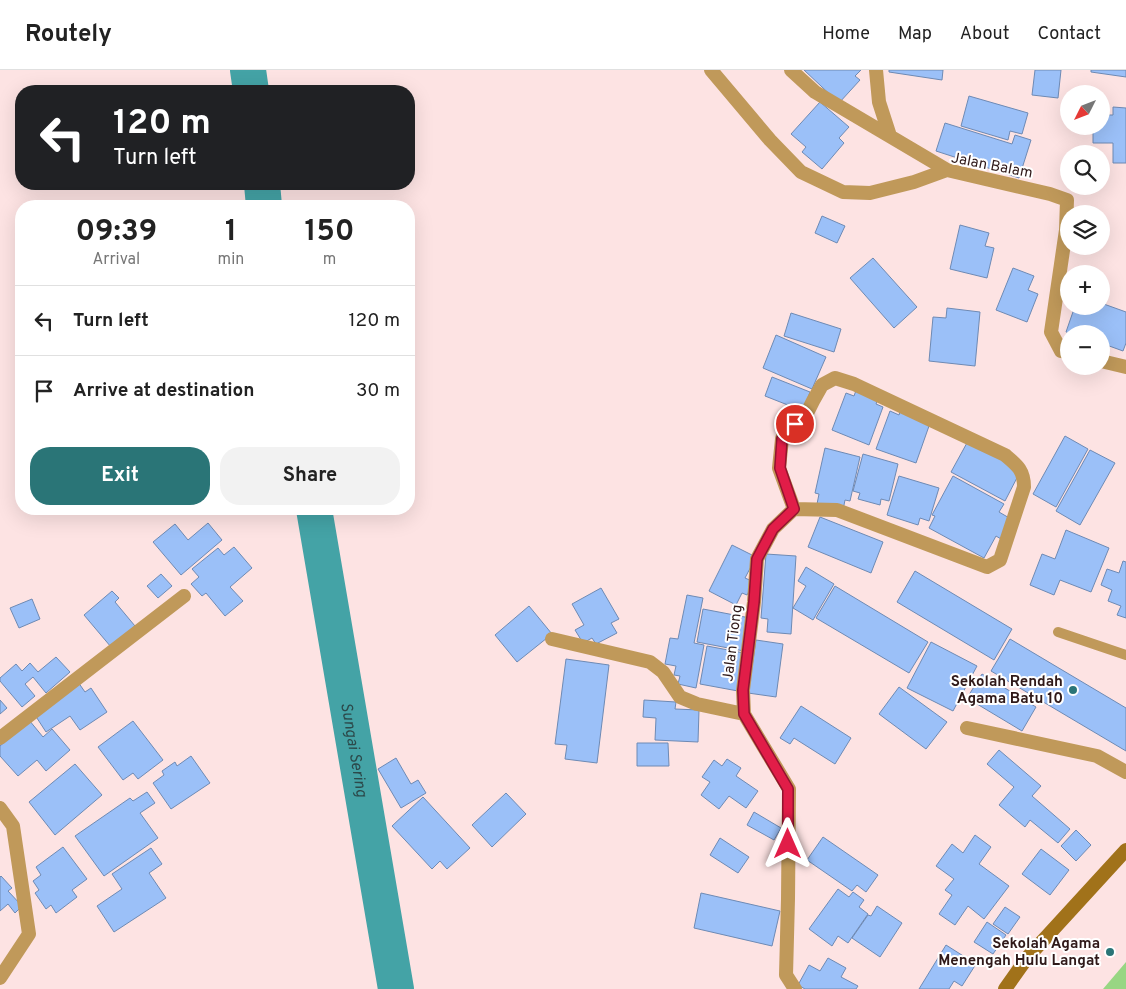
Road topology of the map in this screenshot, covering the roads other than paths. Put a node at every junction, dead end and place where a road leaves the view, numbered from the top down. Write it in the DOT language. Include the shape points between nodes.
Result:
graph roads {
  1 [pos="711,70"];
  2 [pos="791,70"];
  3 [pos="876,70"];
  4 [pos="890,136"];
  5 [pos="947,170"];
  6 [pos="1060,349"];
  7 [pos="1110,364"];
  8 [pos="1126,368"];
  9 [pos="794,509"];
  10 [pos="184,596"];
  11 [pos="1058,632"];
  12 [pos="552,639"];
  13 [pos="1126,655"];
  14 [pos="744,714"];
  15 [pos="967,728"];
  16 [pos="0,738"];
  17 [pos="1126,772"];
  18 [pos="0,808"];
  19 [pos="1126,850"];
  20 [pos="0,978"];
  21 [pos="795,989"];
  22 [pos="1006,989"];
  1 -- 5 [label="street, Jalan Balam" via="801,172 843,192 870,193"];
  2 -- 4 [label="street" via="815,92"];
  3 -- 4 [label="street" via="879,102"];
  4 -- 5 [label="street"];
  5 -- 6 [label="street, Jalan Balam" via="1067,200 1066,230 1051,332"];
  7 -- 8 [label="street"];
  9 -- 9 [label="street" via="837,510 987,566 1000,560 1024,487 1024,478 1017,465 1005,455 835,378 822,385 804,419 788,427 782,439 780,468"];
  9 -- 14 [label="street, Jalan Tiong" via="773,529 757,559 743,690"];
  10 -- 16 [label="street"];
  11 -- 13 [label="lane"];
  12 -- 14 [label="street" via="650,662 663,672 680,697"];
  14 -- 21 [label="street, Jalan Tiong" via="788,789 786,975"];
  15 -- 17 [label="street" via="1097,756"];
  18 -- 20 [label="street" via="12,826 29,934"];
  19 -- 22 [label="main road" via="1027,958"];
}
